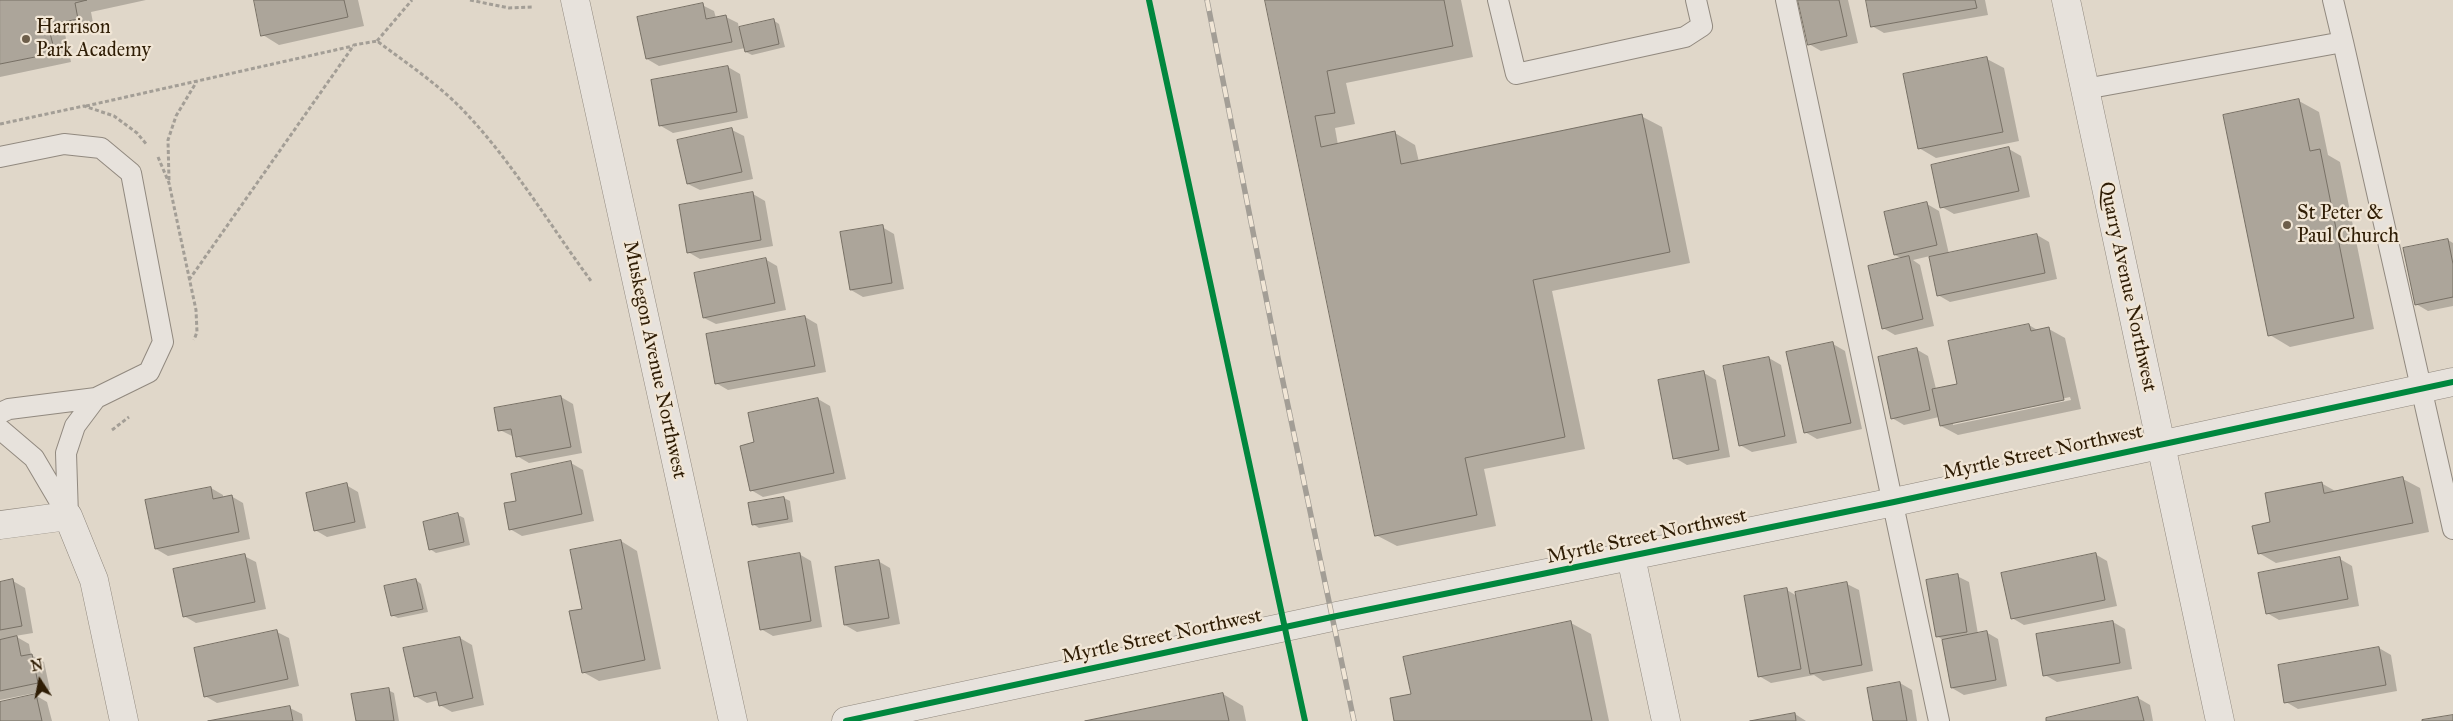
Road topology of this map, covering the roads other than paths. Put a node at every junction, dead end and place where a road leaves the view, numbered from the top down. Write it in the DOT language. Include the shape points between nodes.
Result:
graph roads {
  1 [pos="576,0"];
  2 [pos="1498,0"];
  3 [pos="1696,0"];
  4 [pos="1786,0"];
  5 [pos="2066,0"];
  6 [pos="2333,0"];
  7 [pos="2343,42"];
  8 [pos="2085,89"];
  9 [pos="0,157"];
  10 [pos="2453,382"];
  11 [pos="2423,388"];
  12 [pos="96,398"];
  13 [pos="0,413"];
  14 [pos="0,429"];
  15 [pos="2160,444"];
  16 [pos="1894,502"];
  17 [pos="68,516"];
  18 [pos="0,525"];
  19 [pos="2453,528"];
  20 [pos="1631,557"];
  21 [pos="918,713"];
  22 [pos="124,721"];
  23 [pos="733,721"];
  24 [pos="846,721"];
  25 [pos="1666,721"];
  26 [pos="1939,721"];
  27 [pos="2220,721"];
  1 -- 23 [label="street, Muskegon Avenue Northwest"];
  2 -- 3 [label="lane" via="1516,74 1685,38 1702,26"];
  4 -- 16 [label="lane"];
  5 -- 8 [label="street, Quarry Avenue Northwest"];
  6 -- 7 [label="lane"];
  7 -- 8 [label="lane"];
  7 -- 11 [label="lane"];
  8 -- 15 [label="street, Quarry Avenue Northwest"];
  9 -- 12 [label="lane" via="64,144 100,148 131,173 162,342 149,372"];
  10 -- 11 [label="street, Myrtle Street Northwest"];
  11 -- 15 [label="street, Myrtle Street Northwest"];
  11 -- 19 [label="lane"];
  12 -- 13 [label="lane" via="9,409"];
  12 -- 17 [label="lane" via="75,426 66,453"];
  14 -- 17 [label="lane" via="34,458"];
  15 -- 16 [label="street, Myrtle Street Northwest"];
  15 -- 27 [label="street, Quarry Avenue Northwest"];
  16 -- 20 [label="street, Myrtle Street Northwest"];
  16 -- 26 [label="lane"];
  17 -- 18 [label="street"];
  17 -- 22 [label="street" via="94,580"];
  20 -- 21 [label="street, Myrtle Street Northwest" via="1332,617"];
  20 -- 25 [label="street"];
  21 -- 24 [label="street, Myrtle Street Northwest"];
}
